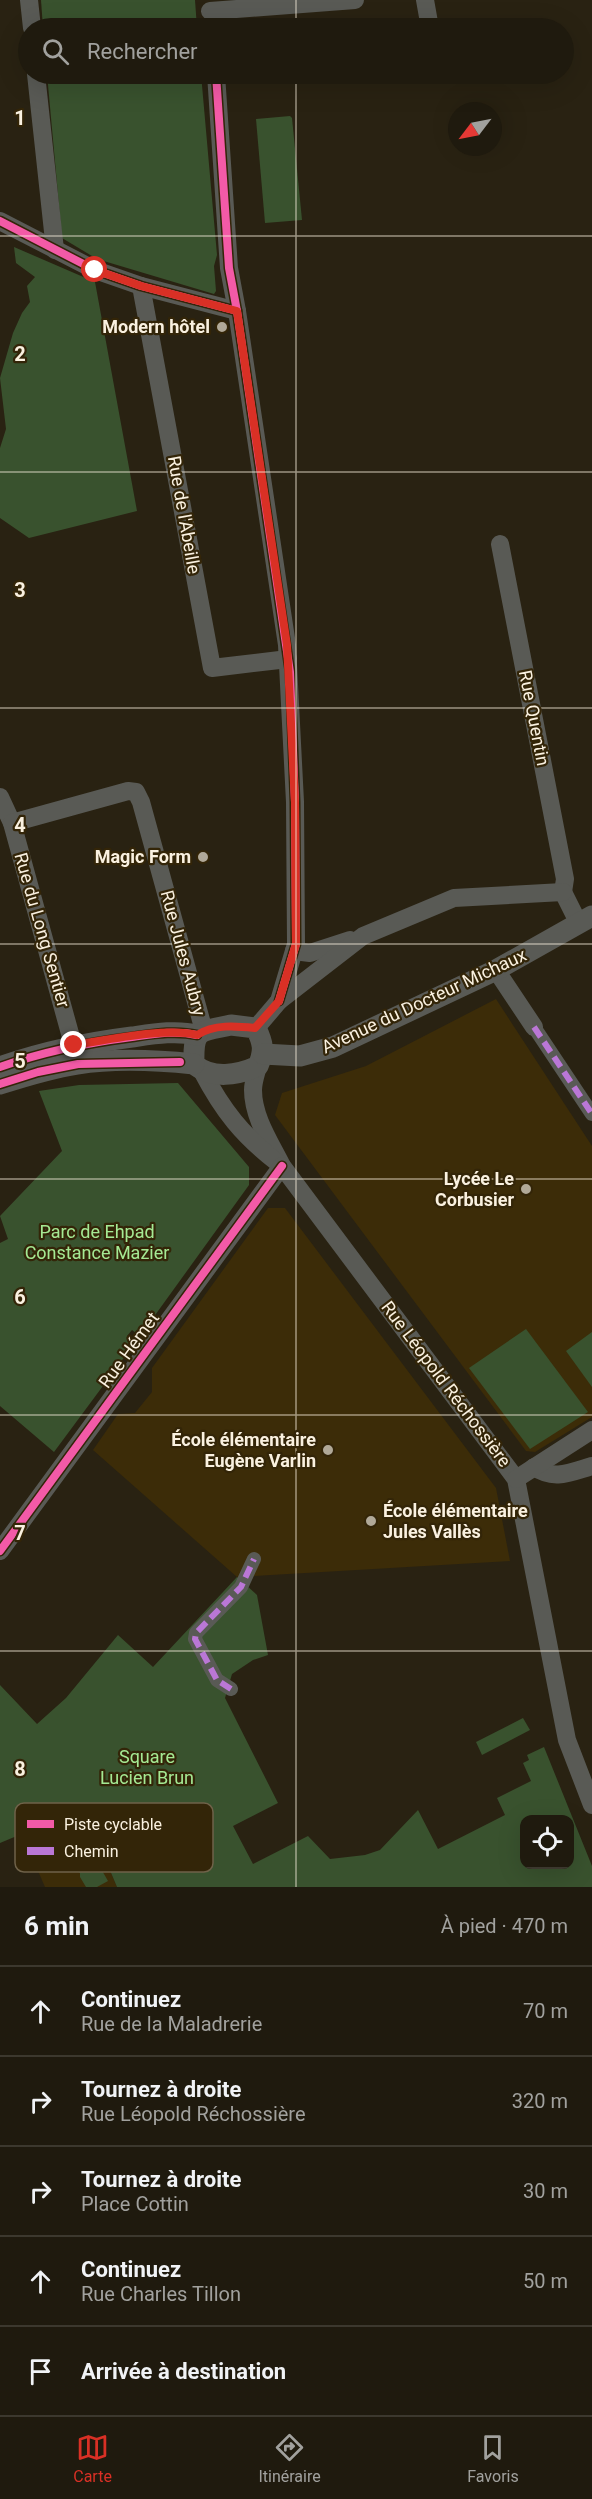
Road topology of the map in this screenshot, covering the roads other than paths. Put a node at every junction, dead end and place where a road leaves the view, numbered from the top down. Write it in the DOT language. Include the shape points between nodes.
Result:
graph roads {
  1 [pos="28,0"];
  2 [pos="355,0"];
  3 [pos="425,0"];
  4 [pos="210,13"];
  5 [pos="31,18"];
  6 [pos="428,18"];
  7 [pos="37,84"];
  8 [pos="217,84"];
  9 [pos="0,221"];
  10 [pos="55,250"];
  11 [pos="141,286"];
  12 [pos="237,311"];
  13 [pos="500,544"];
  14 [pos="288,658"];
  15 [pos="0,797"];
  16 [pos="12,823"];
  17 [pos="563,892"];
  18 [pos="586,920"];
  19 [pos="363,936"];
  20 [pos="294,951"];
  21 [pos="496,970"];
  22 [pos="279,1001"];
  23 [pos="534,1027"];
  24 [pos="255,1028"];
  25 [pos="200,1033"];
  26 [pos="76,1054"];
  27 [pos="261,1060"];
  28 [pos="0,1067"];
  29 [pos="198,1067"];
  30 [pos="0,1084"];
  31 [pos="592,1114"];
  32 [pos="282,1166"];
  33 [pos="592,1430"];
  34 [pos="592,1466"];
  35 [pos="534,1467"];
  36 [pos="516,1479"];
  37 [pos="0,1551"];
  38 [pos="254,1559"];
  39 [pos="231,1689"];
  40 [pos="592,1805"];
  1 -- 5 [label="street"];
  2 -- 4 [label="street"];
  3 -- 6 [label="street"];
  7 -- 10 [label="street"];
  8 -- 12 [label="street" via="229,268"];
  9 -- 10 [label="street"];
  10 -- 11 [label="street" via="95,270"];
  11 -- 12 [label="street"];
  11 -- 14 [label="street, Rue de l'Abeille" via="212,668"];
  12 -- 14 [label="street"];
  13 -- 17 [label="street, Rue Quentin" via="565,879"];
  14 -- 20 [label="street" via="295,802"];
  15 -- 16 [label="street, Rue du Long Sentier"];
  16 -- 25 [label="street, Rue Jules Aubry" via="136,792"];
  16 -- 26 [label="street, Rue du Long Sentier"];
  17 -- 18 [label="street"];
  17 -- 19 [label="street" via="454,898"];
  18 -- 21 [label="street, Avenue du Docteur Michaux"];
  19 -- 20 [label="street" via="310,953"];
  19 -- 22 [label="street"];
  20 -- 22 [label="street"];
  21 -- 23 [label="street"];
  21 -- 27 [label="street, Avenue du Docteur Michaux" via="333,1047"];
  22 -- 24 [label="street"];
  23 -- 31 [label="street"];
  24 -- 25 [label="street" via="231,1025"];
  24 -- 27 [label="street" via="263,1044"];
  25 -- 26 [label="street" via="152,1034"];
  25 -- 29 [label="street" via="193,1044"];
  26 -- 28 [label="street"];
  26 -- 29 [label="street"];
  26 -- 30 [label="street"];
  27 -- 29 [label="street" via="245,1072 226,1075"];
  27 -- 32 [label="street, Rue Léopold Réchossière" via="253,1090 257,1113"];
  29 -- 32 [label="street, Rue Léopold Réchossière" via="251,1142"];
  32 -- 36 [label="street, Rue Léopold Réchossière"];
  32 -- 37 [label="street, Rue Hémet"];
  33 -- 35 [label="street"];
  34 -- 35 [label="street" via="554,1474"];
  35 -- 36 [label="street"];
  36 -- 40 [label="street, Rue Léopold Réchossière" via="567,1740"];
  38 -- 39 [label="street" via="241,1587 196,1633 195,1639 217,1680"];
}
